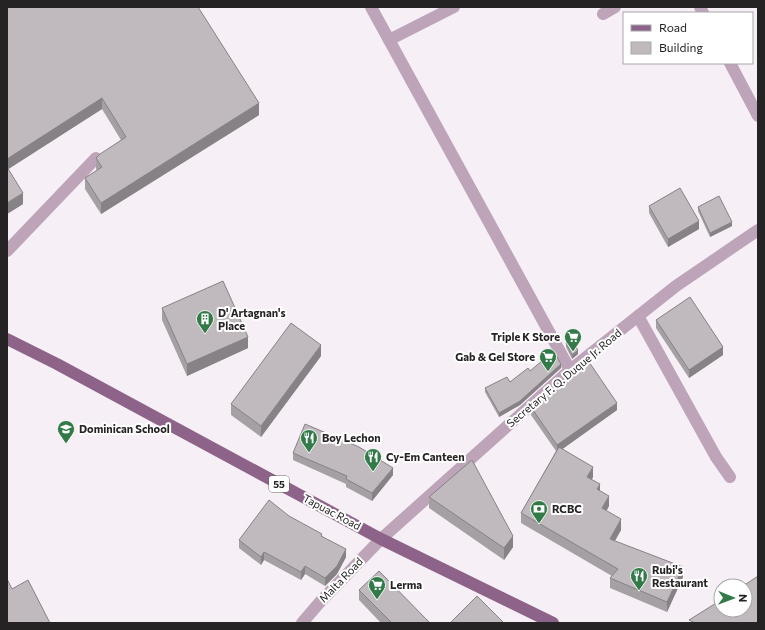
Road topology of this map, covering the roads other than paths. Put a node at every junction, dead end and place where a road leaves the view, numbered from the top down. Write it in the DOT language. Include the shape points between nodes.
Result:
graph roads {
  1 [pos="371,7"];
  2 [pos="454,7"];
  3 [pos="615,7"];
  4 [pos="603,14"];
  5 [pos="389,40"];
  6 [pos="731,64"];
  7 [pos="758,116"];
  8 [pos="96,158"];
  9 [pos="758,230"];
  10 [pos="7,251"];
  11 [pos="638,316"];
  12 [pos="7,339"];
  13 [pos="570,370"];
  14 [pos="730,477"];
  15 [pos="381,539"];
  16 [pos="302,623"];
  17 [pos="553,623"];
  1 -- 5 [label="street"];
  2 -- 5 [label="street"];
  3 -- 4 [label="street"];
  5 -- 13 [label="street"];
  6 -- 7 [label="street"];
  8 -- 10 [label="street"];
  9 -- 11 [label="street, Secretary F. Q. Duque Jr. Road" via="676,286"];
  11 -- 13 [label="street, Secretary F. Q. Duque Jr. Road"];
  11 -- 14 [label="street" via="716,457"];
  12 -- 15 [label="main road, Tapuac Road / 55"];
  13 -- 15 [label="street, Secretary F. Q. Duque Jr. Road"];
  15 -- 16 [label="street, Malta Road"];
  15 -- 17 [label="main road, Tapuac Road / 55"];
}
